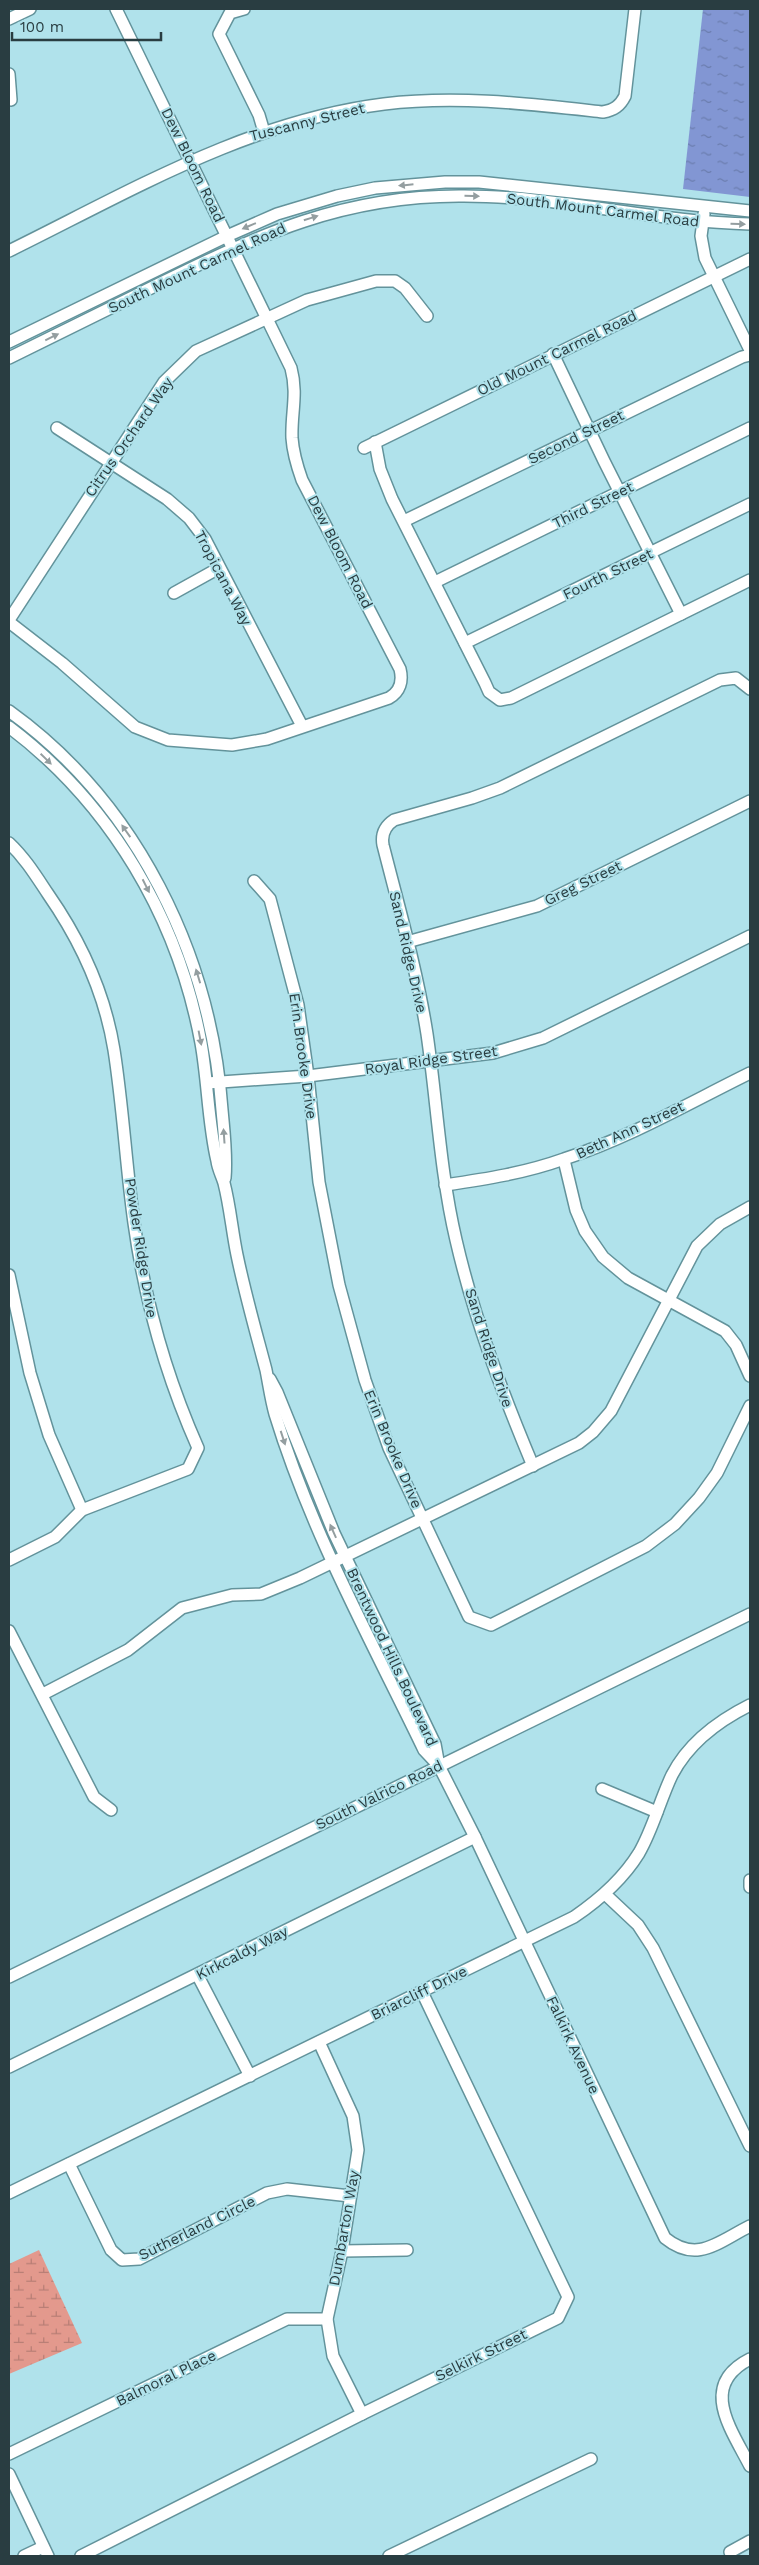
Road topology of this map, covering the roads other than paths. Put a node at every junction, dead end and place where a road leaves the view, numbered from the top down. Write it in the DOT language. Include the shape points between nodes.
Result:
graph roads {
  1 [pos="30,9"];
  2 [pos="116,9"];
  3 [pos="244,9"];
  4 [pos="635,9"];
  5 [pos="9,19"];
  6 [pos="9,74"];
  7 [pos="11,100"];
  8 [pos="264,132"];
  9 [pos="191,161"];
  10 [pos="705,208"];
  11 [pos="750,211"];
  12 [pos="702,222"];
  13 [pos="750,224"];
  14 [pos="227,236"];
  15 [pos="233,248"];
  16 [pos="9,251"];
  17 [pos="750,259"];
  18 [pos="713,277"];
  19 [pos="427,316"];
  20 [pos="267,318"];
  21 [pos="9,342"];
  22 [pos="750,350"];
  23 [pos="553,354"];
  24 [pos="750,356"];
  25 [pos="9,358"];
  26 [pos="57,428"];
  27 [pos="750,428"];
  28 [pos="590,430"];
  29 [pos="375,442"];
  30 [pos="364,448"];
  31 [pos="110,462"];
  32 [pos="620,492"];
  33 [pos="750,504"];
  34 [pos="404,521"];
  35 [pos="651,553"];
  36 [pos="219,568"];
  37 [pos="750,580"];
  38 [pos="435,582"];
  39 [pos="174,593"];
  40 [pos="681,614"];
  41 [pos="9,621"];
  42 [pos="465,643"];
  43 [pos="750,689"];
  44 [pos="9,711"];
  45 [pos="302,726"];
  46 [pos="9,727"];
  47 [pos="750,801"];
  48 [pos="9,843"];
  49 [pos="254,881"];
  50 [pos="750,936"];
  51 [pos="408,942"];
  52 [pos="430,1062"];
  53 [pos="750,1073"];
  54 [pos="308,1076"];
  55 [pos="207,1083"];
  56 [pos="220,1083"];
  57 [pos="564,1160"];
  58 [pos="224,1185"];
  59 [pos="445,1185"];
  60 [pos="750,1208"];
  61 [pos="9,1275"];
  62 [pos="668,1300"];
  63 [pos="266,1374"];
  64 [pos="750,1376"];
  65 [pos="750,1406"];
  66 [pos="533,1466"];
  67 [pos="82,1510"];
  68 [pos="423,1520"];
  69 [pos="345,1556"];
  70 [pos="9,1560"];
  71 [pos="333,1562"];
  72 [pos="749,1620"];
  73 [pos="9,1631"];
  74 [pos="43,1694"];
  75 [pos="750,1705"];
  76 [pos="439,1766"];
  77 [pos="602,1789"];
  78 [pos="111,1810"];
  79 [pos="657,1812"];
  80 [pos="475,1837"];
  81 [pos="750,1880"];
  82 [pos="750,1887"];
  83 [pos="605,1894"];
  84 [pos="524,1941"];
  85 [pos="198,1976"];
  86 [pos="9,1977"];
  87 [pos="422,1992"];
  88 [pos="319,2042"];
  89 [pos="9,2067"];
  90 [pos="250,2076"];
  91 [pos="750,2146"];
  92 [pos="69,2164"];
  93 [pos="9,2193"];
  94 [pos="350,2196"];
  95 [pos="750,2226"];
  96 [pos="407,2250"];
  97 [pos="342,2251"];
  98 [pos="327,2319"];
  99 [pos="750,2359"];
  100 [pos="362,2414"];
  101 [pos="9,2454"];
  102 [pos="591,2459"];
  103 [pos="750,2466"];
  104 [pos="9,2474"];
  105 [pos="750,2542"];
  106 [pos="45,2552"];
  107 [pos="730,2552"];
  108 [pos="24,2556"];
  109 [pos="81,2556"];
  110 [pos="389,2556"];
  1 -- 5 [label="street"];
  2 -- 9 [label="street, Dew Bloom Road"];
  3 -- 8 [label="street" via="230,13 219,34 259,115"];
  4 -- 8 [label="street, Tuscanny Street" via="625,96 611,110 603,112 481,100 410,102 331,113"];
  6 -- 7 [label="street"];
  8 -- 9 [label="street, Tuscanny Street"];
  9 -- 14 [label="street, Dew Bloom Road"];
  9 -- 16 [label="street, Tuscanny Street"];
  10 -- 11 [label="street, South Mount Carmel Road"];
  10 -- 12 [label="street"];
  10 -- 14 [label="street, South Mount Carmel Road, one-way" via="515,185 445,182 375,188 337,196 277,214"];
  12 -- 13 [label="street, South Mount Carmel Road, one-way"];
  15 -- 12 [label="street, South Mount Carmel Road, one-way" via="322,214 378,202 433,197 500,197"];
  12 -- 18 [label="street" via="702,250"];
  14 -- 15 [label="street, Dew Bloom Road"];
  14 -- 21 [label="street, South Mount Carmel Road"];
  15 -- 20 [label="street, Dew Bloom Road"];
  25 -- 15 [label="street, South Mount Carmel Road, one-way"];
  17 -- 18 [label="street, Old Mount Carmel Road"];
  18 -- 22 [label="street"];
  18 -- 23 [label="street, Old Mount Carmel Road"];
  19 -- 20 [label="street, Citrus Orchard Way" via="405,288 394,281 376,281 307,300"];
  20 -- 31 [label="street, Citrus Orchard Way" via="196,351 164,382"];
  20 -- 45 [label="street, Dew Bloom Road" via="296,386 292,436 294,457 302,480 401,674 398,691 389,698"];
  23 -- 28 [label="street"];
  23 -- 29 [label="street, Old Mount Carmel Road"];
  24 -- 28 [label="street, Second Street"];
  26 -- 31 [label="street, Tropicana Way"];
  27 -- 32 [label="street, Third Street"];
  28 -- 32 [label="street"];
  28 -- 34 [label="street, Second Street"];
  29 -- 30 [label="street, Old Mount Carmel Road"];
  29 -- 34 [label="street" via="382,475"];
  31 -- 36 [label="street, Tropicana Way" via="167,499 189,518 205,539"];
  31 -- 41 [label="street, Citrus Orchard Way"];
  32 -- 35 [label="street"];
  32 -- 38 [label="street, Third Street"];
  33 -- 35 [label="street, Fourth Street"];
  34 -- 38 [label="street"];
  35 -- 40 [label="street"];
  35 -- 42 [label="street, Fourth Street"];
  36 -- 39 [label="street"];
  36 -- 45 [label="street, Tropicana Way"];
  37 -- 40 [label="street"];
  38 -- 42 [label="street"];
  40 -- 42 [label="street" via="511,698 500,700 489,692"];
  41 -- 45 [label="street, Dew Bloom Road" via="135,726 168,740 232,745 267,739"];
  43 -- 51 [label="street, Sand Ridge Drive" via="736,678 724,678 500,788 389,823 382,835 383,845"];
  56 -- 44 [label="street, Brentwood Hills Boulevard, one-way" via="213,1038 194,965 173,912 149,867 122,825 89,784 50,745"];
  46 -- 55 [label="street, Brentwood Hills Boulevard, one-way" via="79,792 113,834 142,878 171,938 185,978 197,1021"];
  47 -- 51 [label="street, Greg Street" via="537,906"];
  48 -- 67 [label="street, Powder Ridge Drive" via="22,856 67,922 95,981 114,1048 134,1225 154,1332 198,1448 188,1469"];
  49 -- 54 [label="street, Erin Brooke Drive" via="270,899 298,1005"];
  50 -- 52 [label="street, Royal Ridge Street" via="543,1038 492,1053"];
  51 -- 52 [label="street, Sand Ridge Drive" via="422,1004"];
  52 -- 54 [label="street, Royal Ridge Street"];
  52 -- 59 [label="street, Sand Ridge Drive"];
  53 -- 57 [label="street, Beth Ann Street" via="608,1143"];
  54 -- 56 [label="street, Royal Ridge Street"];
  54 -- 68 [label="street, Erin Brooke Drive" via="319,1182 339,1286 368,1389 389,1448"];
  55 -- 56 [label="street, Royal Ridge Street"];
  55 -- 58 [label="street, Brentwood Hills Boulevard" via="217,1161"];
  58 -- 56 [label="street, Brentwood Hills Boulevard, one-way" via="226,1160"];
  57 -- 59 [label="street, Beth Ann Street" via="512,1174"];
  57 -- 62 [label="street" via="576,1210 585,1231 603,1257 628,1278"];
  58 -- 63 [label="street, Brentwood Hills Boulevard" via="239,1265"];
  59 -- 66 [label="street, Sand Ridge Drive" via="478,1323"];
  60 -- 62 [label="street" via="725,1220 701,1242"];
  61 -- 67 [label="street" via="30,1374 49,1435"];
  62 -- 64 [label="street" via="725,1331 736,1345"];
  62 -- 66 [label="street" via="611,1411 579,1443"];
  69 -- 63 [label="street, Brentwood Hills Boulevard, one-way" via="277,1392"];
  63 -- 71 [label="street, Brentwood Hills Boulevard, one-way" via="269,1394 290,1458"];
  65 -- 68 [label="street, Erin Brooke Drive" via="717,1473 675,1524 646,1546 491,1625 469,1617"];
  66 -- 68 [label="street"];
  67 -- 70 [label="street, Powder Ridge Drive" via="54,1536"];
  68 -- 69 [label="street"];
  69 -- 71 [label="street"];
  69 -- 76 [label="street, Brentwood Hills Boulevard" via="435,1744"];
  71 -- 74 [label="street" via="261,1594 232,1595 182,1608 128,1650"];
  71 -- 76 [label="street, Brentwood Hills Boulevard" via="424,1750"];
  72 -- 76 [label="street, South Valrico Road"];
  73 -- 74 [label="street"];
  74 -- 78 [label="street" via="94,1796"];
  75 -- 79 [label="street, Briarcliff Drive" via="713,1727 695,1743 672,1775"];
  76 -- 80 [label="street, Falkirk Avenue"];
  76 -- 86 [label="street, South Valrico Road"];
  77 -- 79 [label="street"];
  79 -- 83 [label="street, Briarcliff Drive" via="639,1853"];
  80 -- 84 [label="street, Falkirk Avenue"];
  80 -- 85 [label="street, Kirkcaldy Way"];
  81 -- 82 [label="street"];
  83 -- 84 [label="street, Briarcliff Drive" via="574,1917"];
  83 -- 91 [label="street" via="638,1924 653,1948"];
  84 -- 87 [label="street, Briarcliff Drive"];
  84 -- 95 [label="street, Falkirk Avenue" via="665,2238 678,2248 698,2252"];
  85 -- 89 [label="street, Kirkcaldy Way"];
  85 -- 90 [label="street"];
  87 -- 88 [label="street, Briarcliff Drive"];
  87 -- 100 [label="street, Selkirk Street" via="568,2297 558,2318"];
  88 -- 90 [label="street, Briarcliff Drive"];
  88 -- 94 [label="street, Dumbarton Way" via="353,2116 358,2150"];
  90 -- 92 [label="street, Briarcliff Drive"];
  92 -- 93 [label="street, Briarcliff Drive"];
  92 -- 94 [label="street, Sutherland Circle" via="111,2250 122,2260 139,2259 267,2193 287,2188"];
  94 -- 97 [label="street, Dumbarton Way"];
  96 -- 97 [label="street"];
  97 -- 98 [label="street, Dumbarton Way"];
  98 -- 100 [label="street, Dumbarton Way" via="333,2356"];
  98 -- 101 [label="street, Balmoral Place" via="287,2319"];
  99 -- 103 [label="street" via="736,2366 724,2381 721,2403"];
  100 -- 109 [label="street, Selkirk Street"];
  102 -- 110 [label="street"];
  104 -- 106 [label="street"];
  105 -- 107 [label="street"];
  106 -- 108 [label="street"];
}
